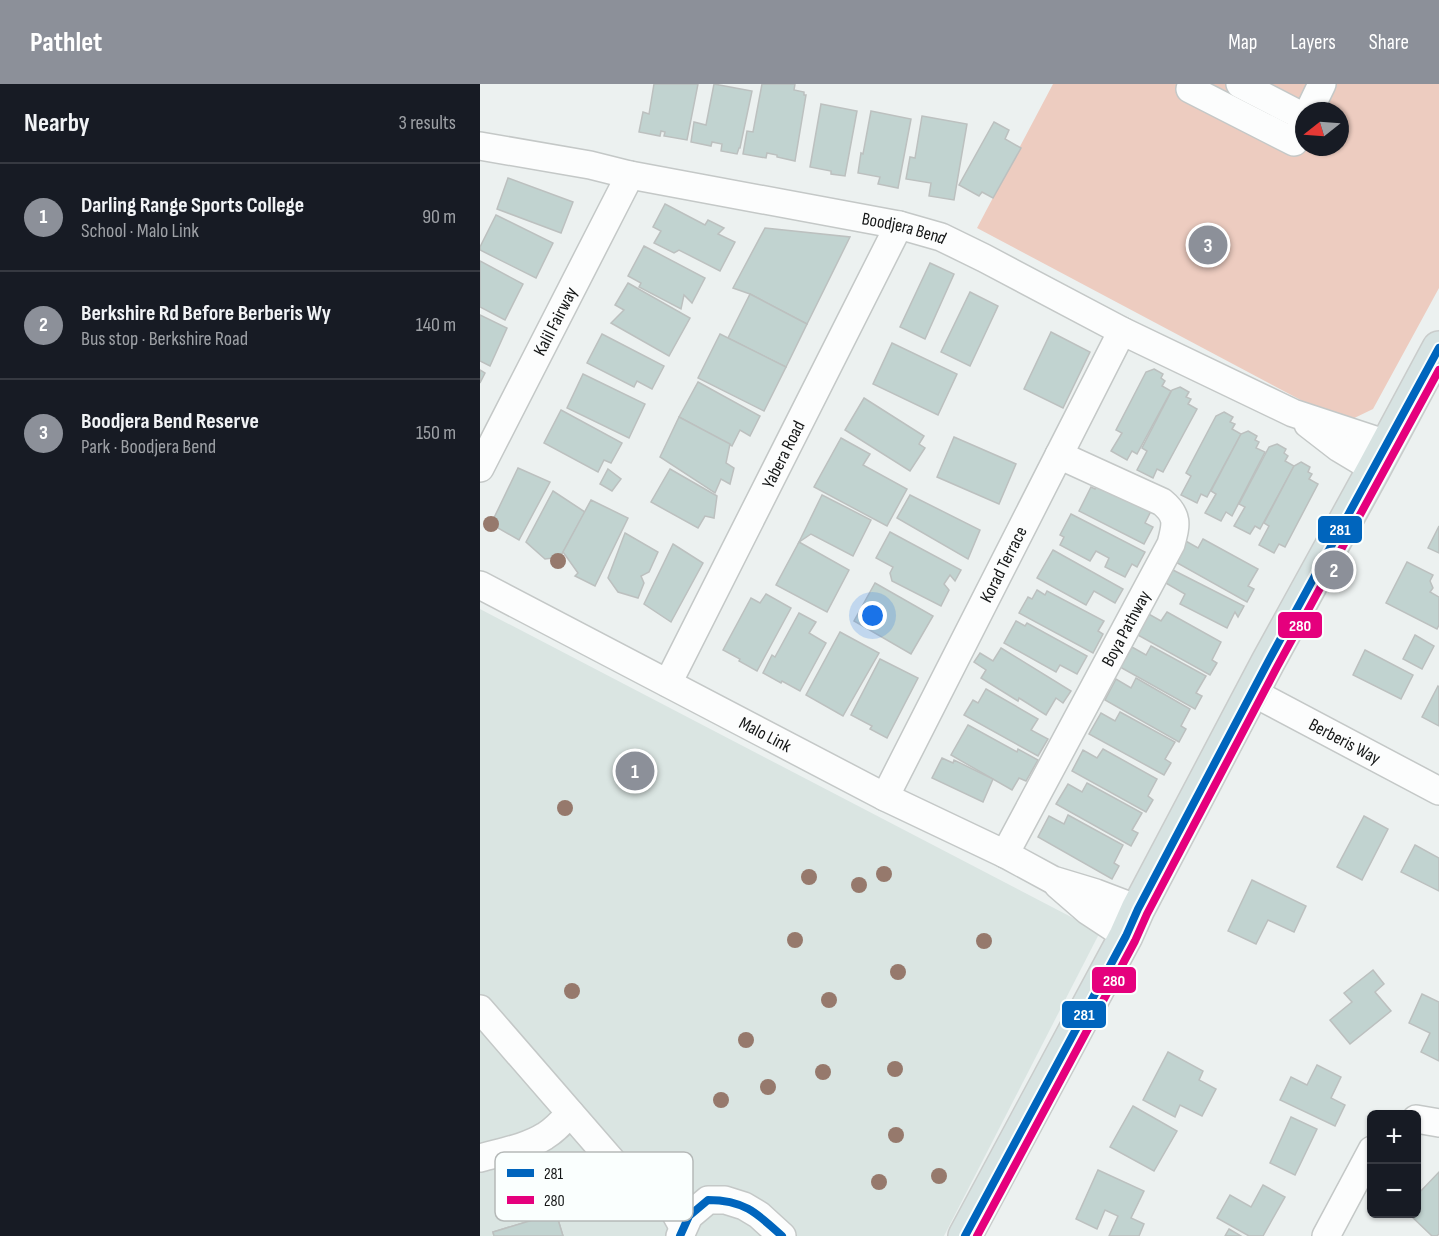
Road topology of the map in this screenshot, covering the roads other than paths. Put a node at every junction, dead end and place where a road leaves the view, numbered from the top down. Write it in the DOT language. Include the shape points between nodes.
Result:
graph roads {
  1 [pos="1192,84"];
  2 [pos="1240,84"];
  3 [pos="1295,114"];
  4 [pos="1295,140"];
  5 [pos="480,146"];
  6 [pos="630,175"];
  7 [pos="899,225"];
  8 [pos="1122,331"];
  9 [pos="1439,348"];
  10 [pos="1059,455"];
  11 [pos="1381,456"];
  12 [pos="480,468"];
  13 [pos="480,585"];
  14 [pos="668,683"];
  15 [pos="1252,692"];
  16 [pos="1439,791"];
  17 [pos="885,797"];
  18 [pos="1005,854"];
  19 [pos="1132,923"];
  20 [pos="480,1009"];
  21 [pos="570,1113"];
  22 [pos="1421,1120"];
  23 [pos="1439,1123"];
  24 [pos="501,1152"];
  25 [pos="605,1152"];
  26 [pos="495,1154"];
  27 [pos="480,1158"];
  28 [pos="1367,1158"];
  29 [pos="693,1213"];
  30 [pos="782,1236"];
  31 [pos="965,1236"];
  32 [pos="1326,1236"];
  1 -- 4 [label="street" via="1190,89"];
  2 -- 3 [label="street"];
  5 -- 6 [label="street, Boodjera Bend"];
  6 -- 7 [label="street, Boodjera Bend"];
  6 -- 12 [label="street, Kalil Fairway"];
  7 -- 8 [label="street, Boodjera Bend" via="941,237"];
  7 -- 14 [label="street, Yabera Road"];
  8 -- 10 [label="street, Korad Terrace"];
  8 -- 11 [label="street, Boodjera Bend"];
  9 -- 11 [label="main road"];
  10 -- 17 [label="street, Korad Terrace"];
  10 -- 18 [label="street, Boya Pathway" via="1162,502 1172,511 1176,526 1171,544"];
  11 -- 15 [label="main road"];
  13 -- 14 [label="street, Malo Link"];
  14 -- 17 [label="street, Malo Link"];
  15 -- 16 [label="street, Berberis Way"];
  15 -- 19 [label="main road"];
  17 -- 18 [label="street, Malo Link"];
  18 -- 19 [label="street, Malo Link" via="1053,880 1096,893"];
  19 -- 31 [label="main road"];
  20 -- 21 [label="street"];
  21 -- 24 [label="street" via="545,1136"];
  21 -- 25 [label="street"];
  22 -- 23 [label="street"];
  26 -- 27 [label="street"];
  28 -- 32 [label="street"];
  29 -- 30 [label="street" via="708,1200 725,1200 759,1215"];
}
